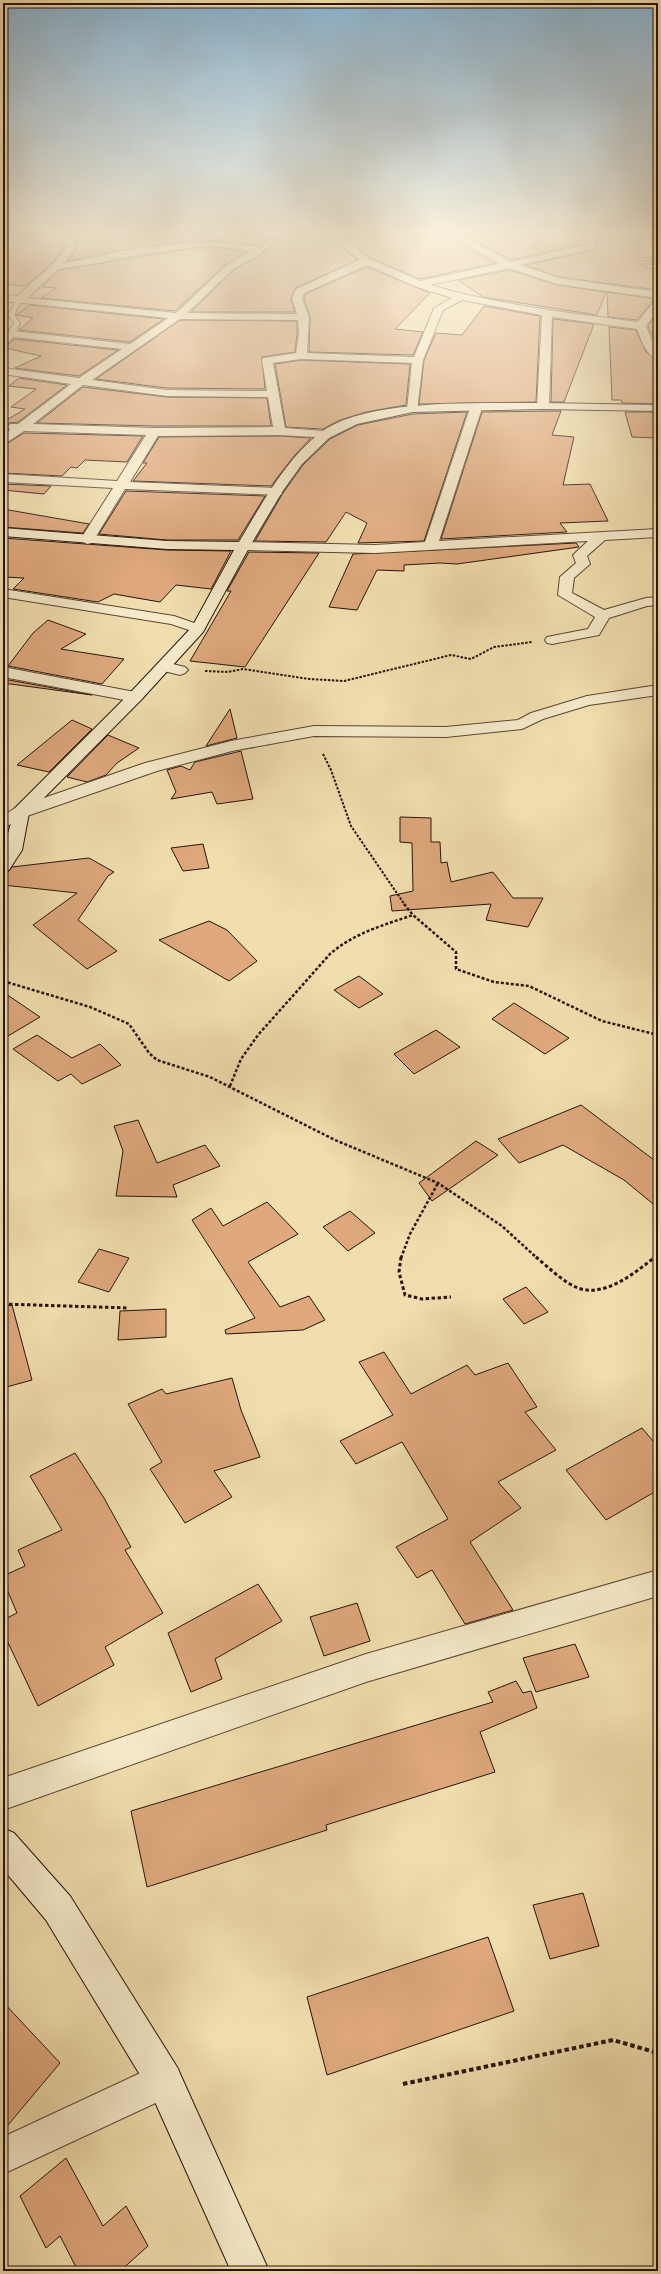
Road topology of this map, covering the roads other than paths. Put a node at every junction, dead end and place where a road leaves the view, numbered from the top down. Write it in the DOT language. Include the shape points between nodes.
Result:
graph roads {
  1 [pos="69,340"];
  2 [pos="142,340"];
  3 [pos="305,340"];
  4 [pos="426,340"];
  5 [pos="546,340"];
  6 [pos="647,340"];
  7 [pos="132,347"];
  8 [pos="302,356"];
  9 [pos="658,356"];
  10 [pos="418,360"];
  11 [pos="3,371"];
  12 [pos="79,383"];
  13 [pos="273,394"];
  14 [pos="543,406"];
  15 [pos="476,408"];
  16 [pos="658,408"];
  17 [pos="413,409"];
  18 [pos="3,426"];
  19 [pos="19,428"];
  20 [pos="280,431"];
  21 [pos="154,432"];
  22 [pos="325,434"];
  23 [pos="3,441"];
  24 [pos="3,478"];
  25 [pos="122,486"];
  26 [pos="276,492"];
  27 [pos="4,533"];
  28 [pos="658,534"];
  29 [pos="603,535"];
  30 [pos="87,540"];
  31 [pos="430,545"];
  32 [pos="243,546"];
  33 [pos="3,594"];
  34 [pos="658,601"];
  35 [pos="603,615"];
  36 [pos="198,629"];
  37 [pos="552,640"];
  38 [pos="3,672"];
  39 [pos="658,690"];
  40 [pos="135,697"];
  41 [pos="3,806"];
  42 [pos="20,812"];
  43 [pos="3,823"];
  44 [pos="3,866"];
  45 [pos="658,1582"];
  46 [pos="3,1794"];
  47 [pos="3,1844"];
  48 [pos="164,2080"];
  49 [pos="3,2156"];
  50 [pos="250,2271"];
  1 -- 7 [label="street"];
  2 -- 7 [label="street"];
  3 -- 8 [label="street"];
  4 -- 10 [label="street"];
  5 -- 14 [label="street"];
  6 -- 9 [label="street"];
  7 -- 12 [label="street"];
  8 -- 10 [label="street"];
  8 -- 13 [label="street" via="267,360"];
  10 -- 17 [label="street"];
  11 -- 12 [label="street"];
  12 -- 13 [label="street" via="167,393"];
  12 -- 19 [label="street"];
  13 -- 20 [label="street"];
  14 -- 15 [label="street"];
  14 -- 16 [label="street"];
  15 -- 17 [label="street"];
  15 -- 31 [label="street"];
  17 -- 22 [label="street" via="353,421"];
  18 -- 19 [label="street"];
  19 -- 21 [label="street"];
  19 -- 23 [label="street"];
  20 -- 21 [label="street"];
  20 -- 22 [label="street"];
  21 -- 25 [label="street"];
  22 -- 26 [label="street" via="298,461"];
  24 -- 25 [label="street"];
  25 -- 26 [label="street"];
  25 -- 30 [label="street"];
  26 -- 32 [label="street"];
  27 -- 30 [label="street"];
  28 -- 29 [label="street"];
  29 -- 31 [label="street"];
  29 -- 35 [label="street" via="580,555 583,564 567,576 565,595"];
  30 -- 32 [label="street"];
  31 -- 32 [label="street" via="375,549"];
  32 -- 36 [label="street"];
  33 -- 36 [label="street" via="174,620"];
  34 -- 35 [label="street"];
  35 -- 37 [label="street" via="594,632"];
  36 -- 40 [label="street" via="172,668"];
  38 -- 40 [label="street"];
  39 -- 42 [label="street" via="586,701 537,716 522,724 446,732 314,731 231,746 158,766"];
  40 -- 42 [label="street"];
  41 -- 42 [label="street"];
  42 -- 43 [label="street"];
  42 -- 44 [label="street" via="13,850"];
  45 -- 46 [label="street" via="366,1668"];
  47 -- 48 [label="street" via="58,1908"];
  48 -- 49 [label="street"];
  48 -- 50 [label="street"];
}
